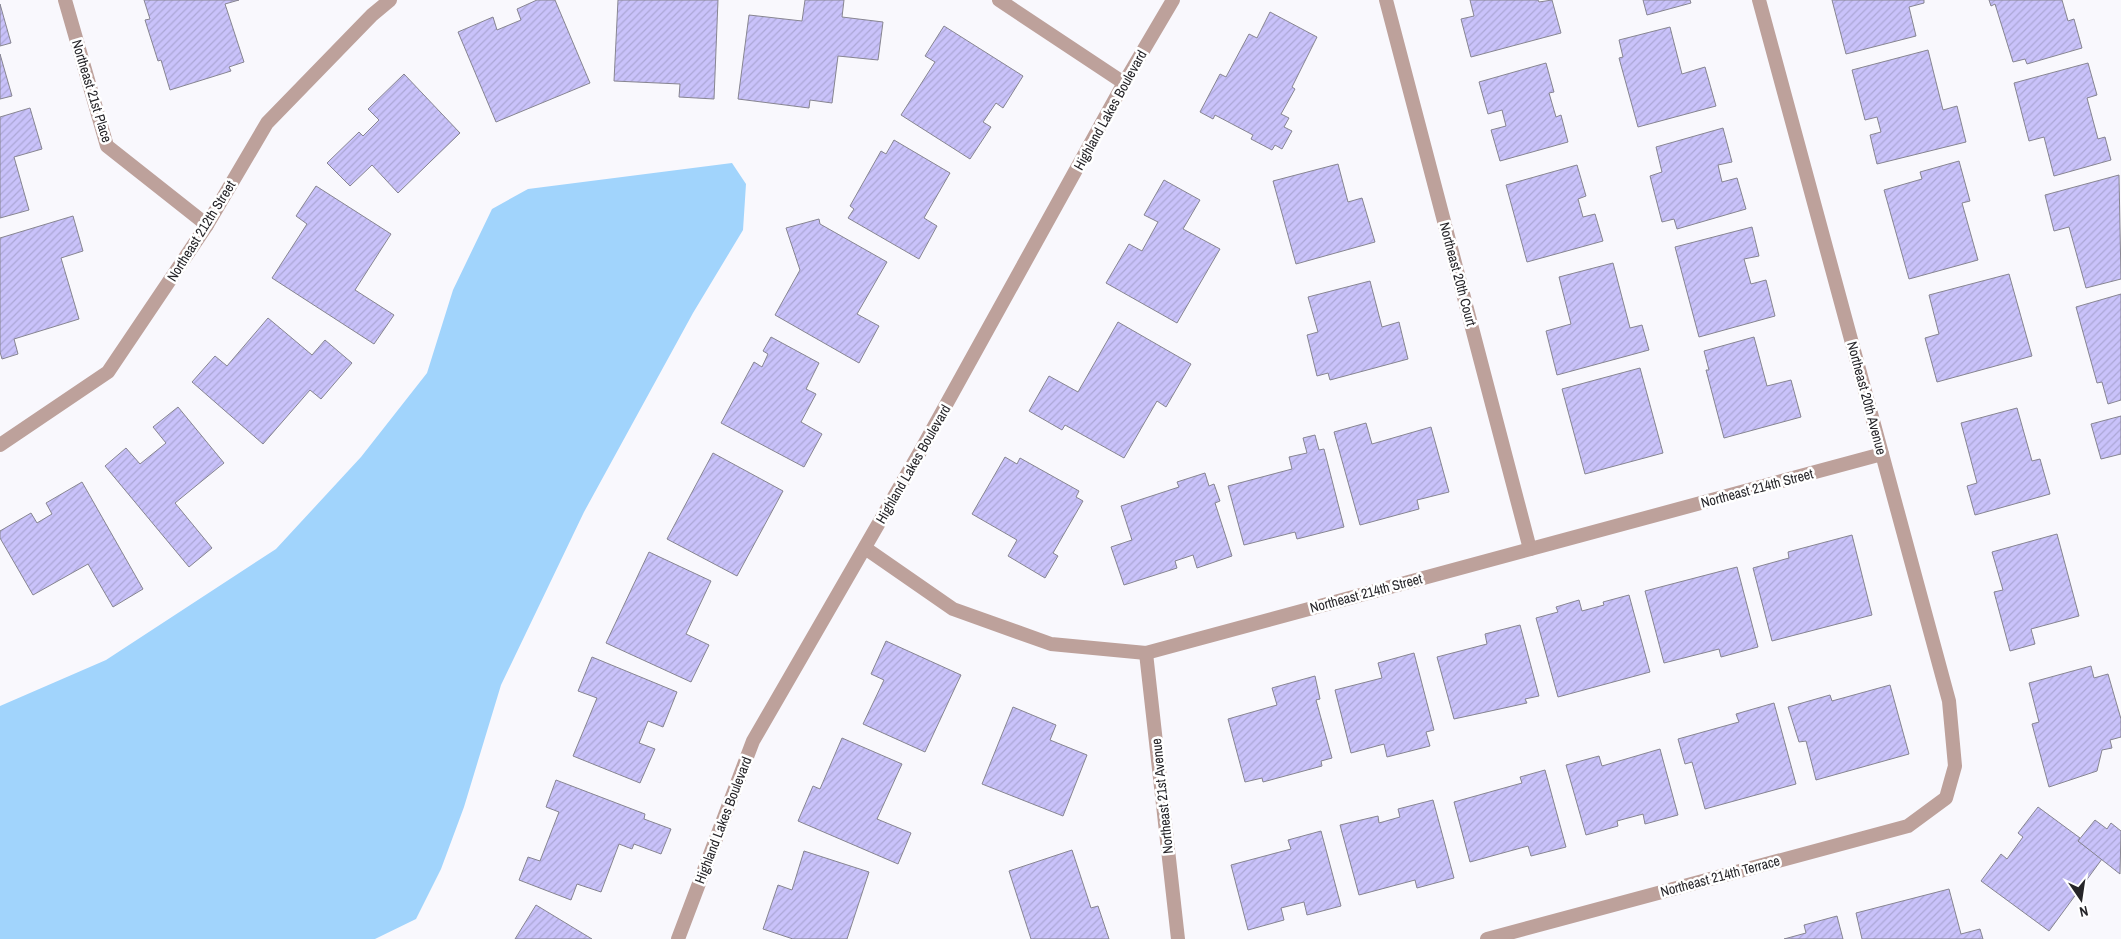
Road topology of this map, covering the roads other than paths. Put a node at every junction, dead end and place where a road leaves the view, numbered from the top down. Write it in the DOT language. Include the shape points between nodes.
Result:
graph roads {
  1 [pos="65,0"];
  2 [pos="390,0"];
  3 [pos="999,0"];
  4 [pos="1174,0"];
  5 [pos="1386,0"];
  6 [pos="1759,0"];
  7 [pos="1124,84"];
  8 [pos="208,225"];
  9 [pos="0,445"];
  10 [pos="1882,454"];
  11 [pos="865,548"];
  12 [pos="1530,549"];
  13 [pos="1146,653"];
  14 [pos="1946,798"];
  15 [pos="678,939"];
  16 [pos="1178,939"];
  17 [pos="1487,939"];
  1 -- 8 [label="street, Northeast 21st Place" via="107,146"];
  2 -- 8 [label="street, Northeast 212th Street" via="267,123"];
  3 -- 7 [label="street"];
  4 -- 7 [label="street, Highland Lakes Boulevard"];
  5 -- 12 [label="street, Northeast 20th Court"];
  6 -- 10 [label="street, Northeast 20th Avenue"];
  7 -- 11 [label="street, Highland Lakes Boulevard"];
  8 -- 9 [label="street, Northeast 212th Street" via="108,372"];
  10 -- 12 [label="street, Northeast 214th Street"];
  10 -- 14 [label="street, Northeast 20th Avenue" via="1949,701 1955,766"];
  11 -- 13 [label="street, Northeast 214th Street" via="953,609 1051,644"];
  11 -- 15 [label="street, Highland Lakes Boulevard" via="753,741"];
  12 -- 13 [label="street, Northeast 214th Street"];
  13 -- 16 [label="street, Northeast 21st Avenue"];
  14 -- 17 [label="street, Northeast 214th Terrace" via="1908,826"];
}
